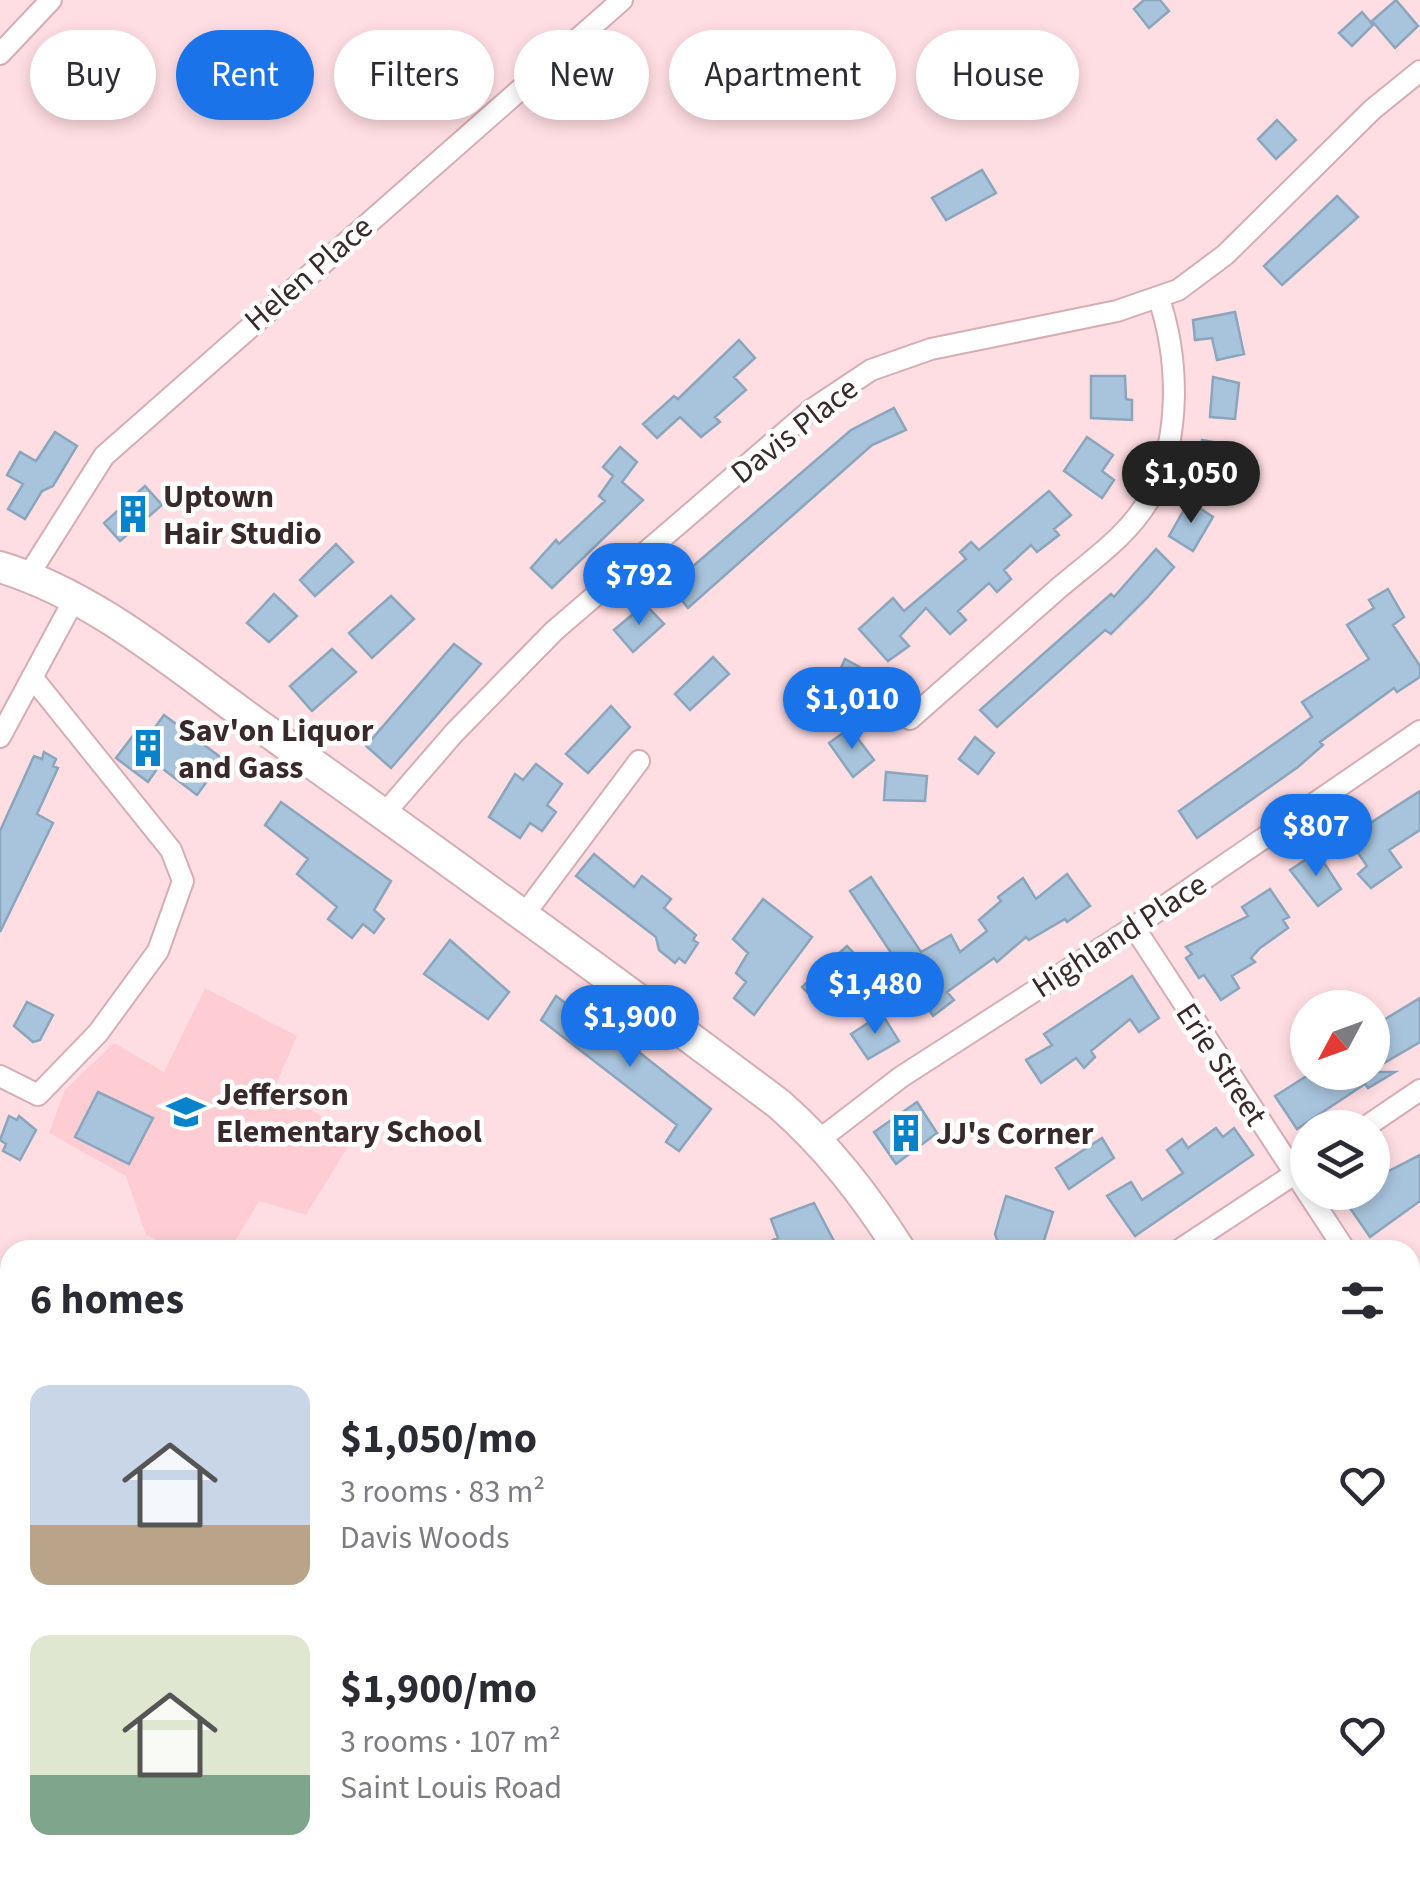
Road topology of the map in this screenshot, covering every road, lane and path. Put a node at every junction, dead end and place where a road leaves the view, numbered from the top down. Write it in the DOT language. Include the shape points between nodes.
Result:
graph roads {
  1 [pos="50,0"];
  2 [pos="622,0"];
  3 [pos="0,54"];
  4 [pos="1420,71"];
  5 [pos="1159,299"];
  6 [pos="14,572"];
  7 [pos="74,598"];
  8 [pos="32,676"];
  9 [pos="910,719"];
  10 [pos="1420,730"];
  11 [pos="0,736"];
  12 [pos="640,761"];
  13 [pos="384,814"];
  14 [pos="523,916"];
  15 [pos="1134,928"];
  16 [pos="0,1076"];
  17 [pos="1420,1090"];
  18 [pos="1390,1110"];
  19 [pos="820,1140"];
  20 [pos="1290,1154"];
  21 [pos="1290,1177"];
  22 [pos="1323,1210"];
  23 [pos="893,1240"];
  24 [pos="1194,1240"];
  25 [pos="1340,1240"];
  1 -- 3 [label="street"];
  2 -- 6 [label="street, Helen Place" via="104,456"];
  4 -- 5 [label="street, Davis Place" via="1225,255"];
  5 -- 9 [label="street" via="1173,374 1168,440 1152,493 1117,539"];
  5 -- 13 [label="street, Davis Place" via="932,349 871,370 811,410 554,631"];
  6 -- 7 [label="street"];
  7 -- 8 [label="street"];
  7 -- 13 [label="street"];
  8 -- 11 [label="street"];
  8 -- 16 [label="street" via="171,850 183,881 158,951 98,1034 38,1096"];
  10 -- 15 [label="street, Highland Place"];
  12 -- 14 [label="street"];
  13 -- 14 [label="street"];
  14 -- 19 [label="street"];
  15 -- 19 [label="street, Highland Place" via="934,1055"];
  15 -- 20 [label="street, Erie Street"];
  17 -- 18 [label="street"];
  19 -- 23 [label="street"];
  21 -- 24 [label="street"];
  22 -- 25 [label="street, Erie Street"];
}
